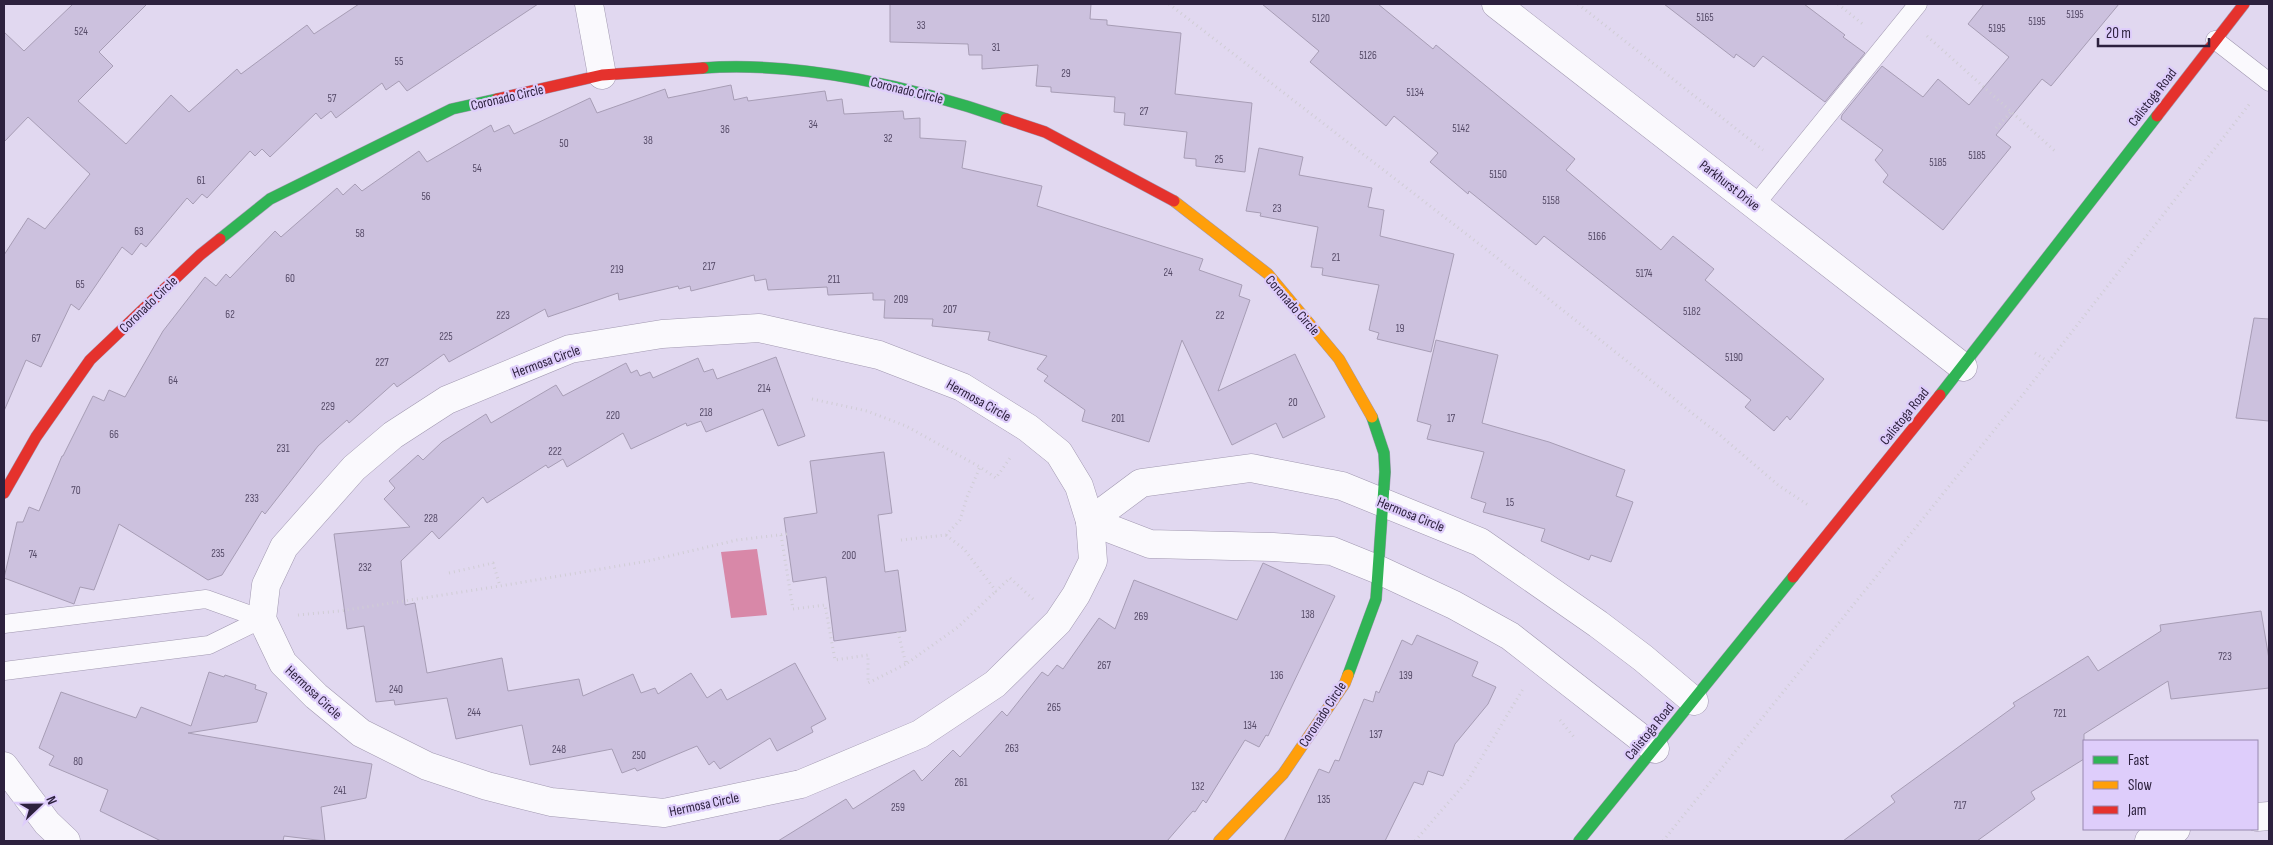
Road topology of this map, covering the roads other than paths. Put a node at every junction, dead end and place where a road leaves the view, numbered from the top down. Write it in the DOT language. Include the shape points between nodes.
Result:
graph roads {
  1 [pos="589,4"];
  2 [pos="1496,4"];
  3 [pos="1918,4"];
  4 [pos="2244,4"];
  5 [pos="2215,40"];
  6 [pos="602,75"];
  7 [pos="2268,82"];
  8 [pos="1755,205"];
  9 [pos="1963,367"];
  10 [pos="4,493"];
  11 [pos="1384,503"];
  12 [pos="1090,521"];
  13 [pos="1379,570"];
  14 [pos="262,619"];
  15 [pos="4,624"];
  16 [pos="4,671"];
  17 [pos="1694,701"];
  18 [pos="1655,749"];
  19 [pos="4,766"];
  20 [pos="2174,830"];
  21 [pos="66,841"];
  22 [pos="1219,841"];
  23 [pos="1579,841"];
  24 [pos="2149,841"];
  1 -- 6 [label="street"];
  2 -- 8 [label="street, Parkhurst Drive"];
  3 -- 8 [label="lane"];
  4 -- 5 [label="street, Calistoga Road"];
  5 -- 7 [label="lane"];
  5 -- 9 [label="street, Calistoga Road"];
  6 -- 10 [label="street, Coronado Circle" via="452,109 270,199 200,255 90,360 36,437"];
  6 -- 11 [label="street, Coronado Circle" via="742,65 858,79 962,104 1045,132 1169,197 1268,274 1339,359 1374,420 1384,453"];
  8 -- 9 [label="street, Parkhurst Drive"];
  9 -- 17 [label="street, Calistoga Road"];
  11 -- 12 [label="street, Hermosa Circle" via="1342,486 1251,468 1141,483"];
  11 -- 13 [label="street, Coronado Circle"];
  11 -- 17 [label="street, Hermosa Circle" via="1480,542 1598,624"];
  12 -- 13 [label="street" via="1150,544 1332,551"];
  12 -- 14 [label="street, Hermosa Circle" via="1079,486 1059,453 1028,428 962,387 880,355 759,328 662,334 570,350 447,400 393,435 354,468 284,547 266,585"];
  12 -- 14 [label="street, Hermosa Circle" via="1093,560 1076,595 1058,622 995,684 920,734 801,784 664,813 551,802 427,766 361,733 316,696 283,663"];
  13 -- 18 [label="street" via="1510,636"];
  13 -- 22 [label="street, Coronado Circle" via="1376,599 1345,683 1283,774"];
  14 -- 15 [label="lane" via="206,599"];
  14 -- 16 [label="lane" via="209,645"];
  17 -- 18 [label="street, Calistoga Road"];
  18 -- 23 [label="street, Calistoga Road"];
  19 -- 21 [label="street" via="47,822"];
  20 -- 24 [label="street"];
}
